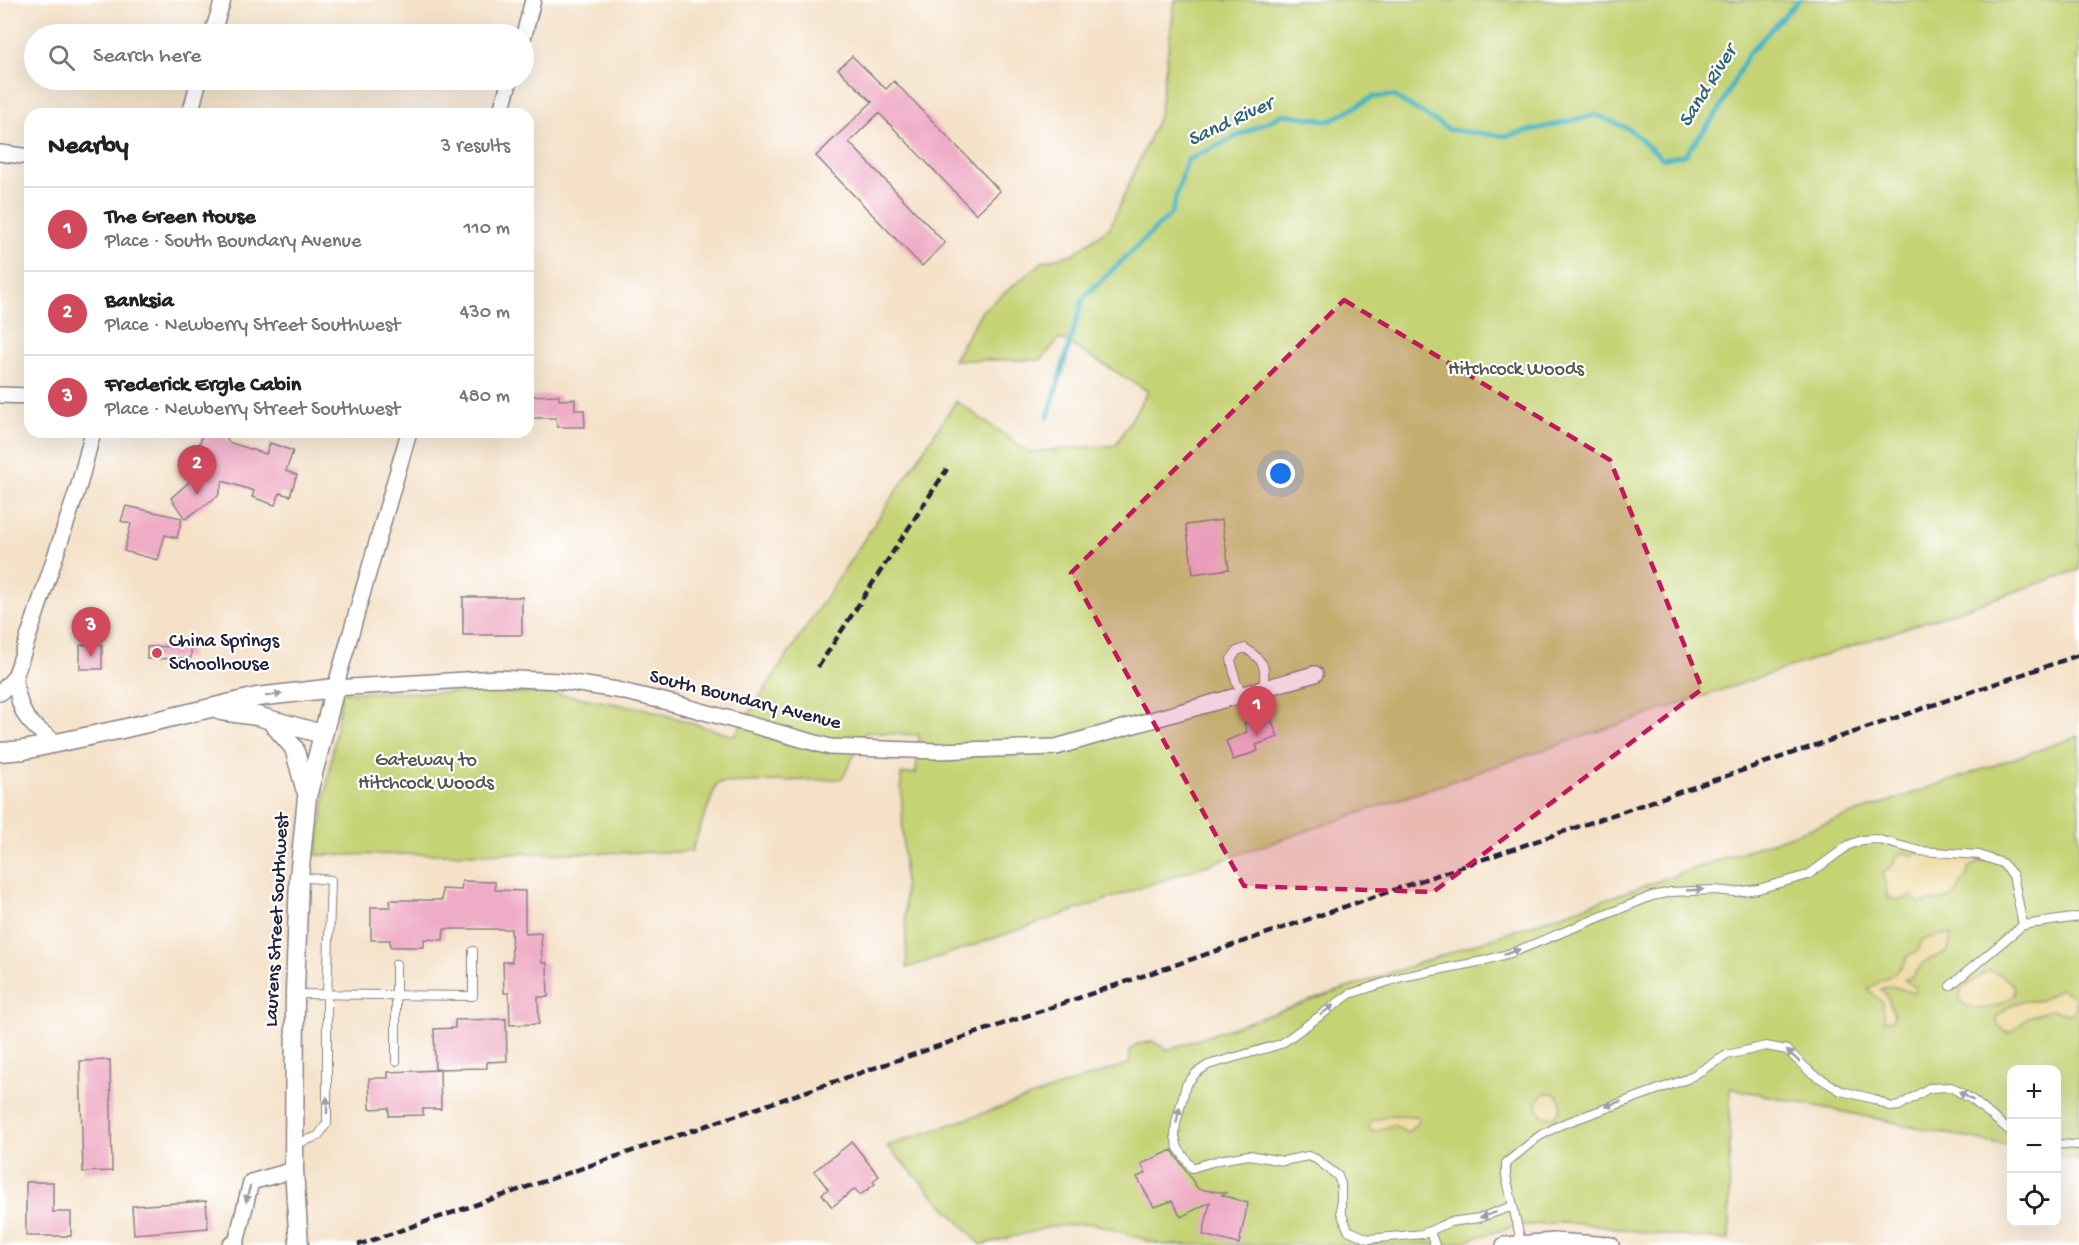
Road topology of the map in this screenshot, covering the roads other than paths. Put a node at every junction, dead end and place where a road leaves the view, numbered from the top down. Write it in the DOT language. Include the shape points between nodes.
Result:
graph roads {
  1 [pos="223,0"];
  2 [pos="533,0"];
  3 [pos="215,24"];
  4 [pos="527,24"];
  5 [pos="196,90"];
  6 [pos="507,90"];
  7 [pos="192,108"];
  8 [pos="502,108"];
  9 [pos="0,153"];
  10 [pos="24,156"];
  11 [pos="0,395"];
  12 [pos="24,396"];
  13 [pos="91,438"];
  14 [pos="407,438"];
  15 [pos="1315,674"];
  16 [pos="15,677"];
  17 [pos="1263,687"];
  18 [pos="335,688"];
  19 [pos="0,693"];
  20 [pos="1243,694"];
  21 [pos="207,711"];
  22 [pos="270,720"];
  23 [pos="322,734"];
  24 [pos="57,743"];
  25 [pos="0,752"];
  26 [pos="307,797"];
  27 [pos="299,878"];
  28 [pos="2079,917"];
  29 [pos="2023,925"];
  30 [pos="473,951"];
  31 [pos="396,964"];
  32 [pos="1950,986"];
  33 [pos="294,994"];
  34 [pos="327,995"];
  35 [pos="396,996"];
  36 [pos="396,1061"];
  37 [pos="2007,1129"];
  38 [pos="2061,1144"];
  39 [pos="294,1145"];
  40 [pos="2079,1145"];
  41 [pos="294,1170"];
  42 [pos="1513,1206"];
  43 [pos="1430,1232"];
  44 [pos="298,1237"];
  45 [pos="1521,1242"];
  46 [pos="230,1245"];
  47 [pos="1435,1245"];
  48 [pos="1504,1245"];
  49 [pos="1611,1245"];
  1 -- 3 [label="street"];
  2 -- 4 [label="street"];
  5 -- 7 [label="street"];
  6 -- 8 [label="street"];
  9 -- 10 [label="street"];
  11 -- 12 [label="street"];
  13 -- 16 [label="street"];
  14 -- 18 [label="street, Laurens Street Southwest"];
  15 -- 17 [label="street, South Boundary Avenue"];
  16 -- 19 [label="street"];
  16 -- 24 [label="street" via="18,700 31,726"];
  17 -- 20 [label="street, South Boundary Avenue"];
  17 -- 20 [label="lane" via="1266,671 1257,656 1245,648 1231,659"];
  18 -- 20 [label="street, South Boundary Avenue" via="447,679 560,681 666,702 830,747 937,751 1056,747"];
  21 -- 18 [label="street, one-way" via="257,697"];
  18 -- 23 [label="street, Laurens Street Southwest"];
  21 -- 22 [label="street"];
  21 -- 24 [label="street"];
  22 -- 23 [label="street"];
  22 -- 26 [label="street" via="294,748"];
  23 -- 26 [label="street, Laurens Street Southwest"];
  24 -- 25 [label="street"];
  26 -- 27 [label="street, Laurens Street Southwest"];
  27 -- 33 [label="street, Laurens Street Southwest"];
  27 -- 34 [label="lane" via="331,880"];
  28 -- 29 [label="lane"];
  29 -- 32 [label="lane"];
  43 -- 29 [label="lane, one-way" via="1382,1239 1356,1236 1343,1223 1338,1176 1308,1156 1283,1161 1249,1155 1192,1168 1175,1136 1186,1085 1208,1065 1293,1038 1350,994 1402,977 1514,952 1652,896 1695,890 1735,892 1795,879 1808,875 1850,844 1862,840 1935,854 1978,855 2002,863 2013,875"];
  30 -- 35 [label="lane" via="473,996"];
  31 -- 35 [label="lane"];
  33 -- 34 [label="lane"];
  33 -- 39 [label="street, Laurens Street Southwest"];
  34 -- 35 [label="lane"];
  39 -- 34 [label="lane, one-way" via="318,1136 327,1123"];
  35 -- 36 [label="lane"];
  37 -- 42 [label="lane, one-way" via="1951,1087 1929,1088 1891,1107 1841,1091 1810,1072 1787,1050 1752,1048 1718,1059 1687,1079 1600,1108 1538,1137 1506,1163"];
  38 -- 40 [label="lane"];
  39 -- 41 [label="street, Laurens Street Southwest"];
  41 -- 44 [label="street, Laurens Street Southwest"];
  41 -- 46 [label="street, one-way" via="251,1182 236,1243"];
  42 -- 43 [label="lane, one-way" via="1479,1218 1450,1222"];
  42 -- 45 [label="lane"];
  43 -- 47 [label="lane"];
  45 -- 48 [label="street"];
  45 -- 49 [label="street"];
}
